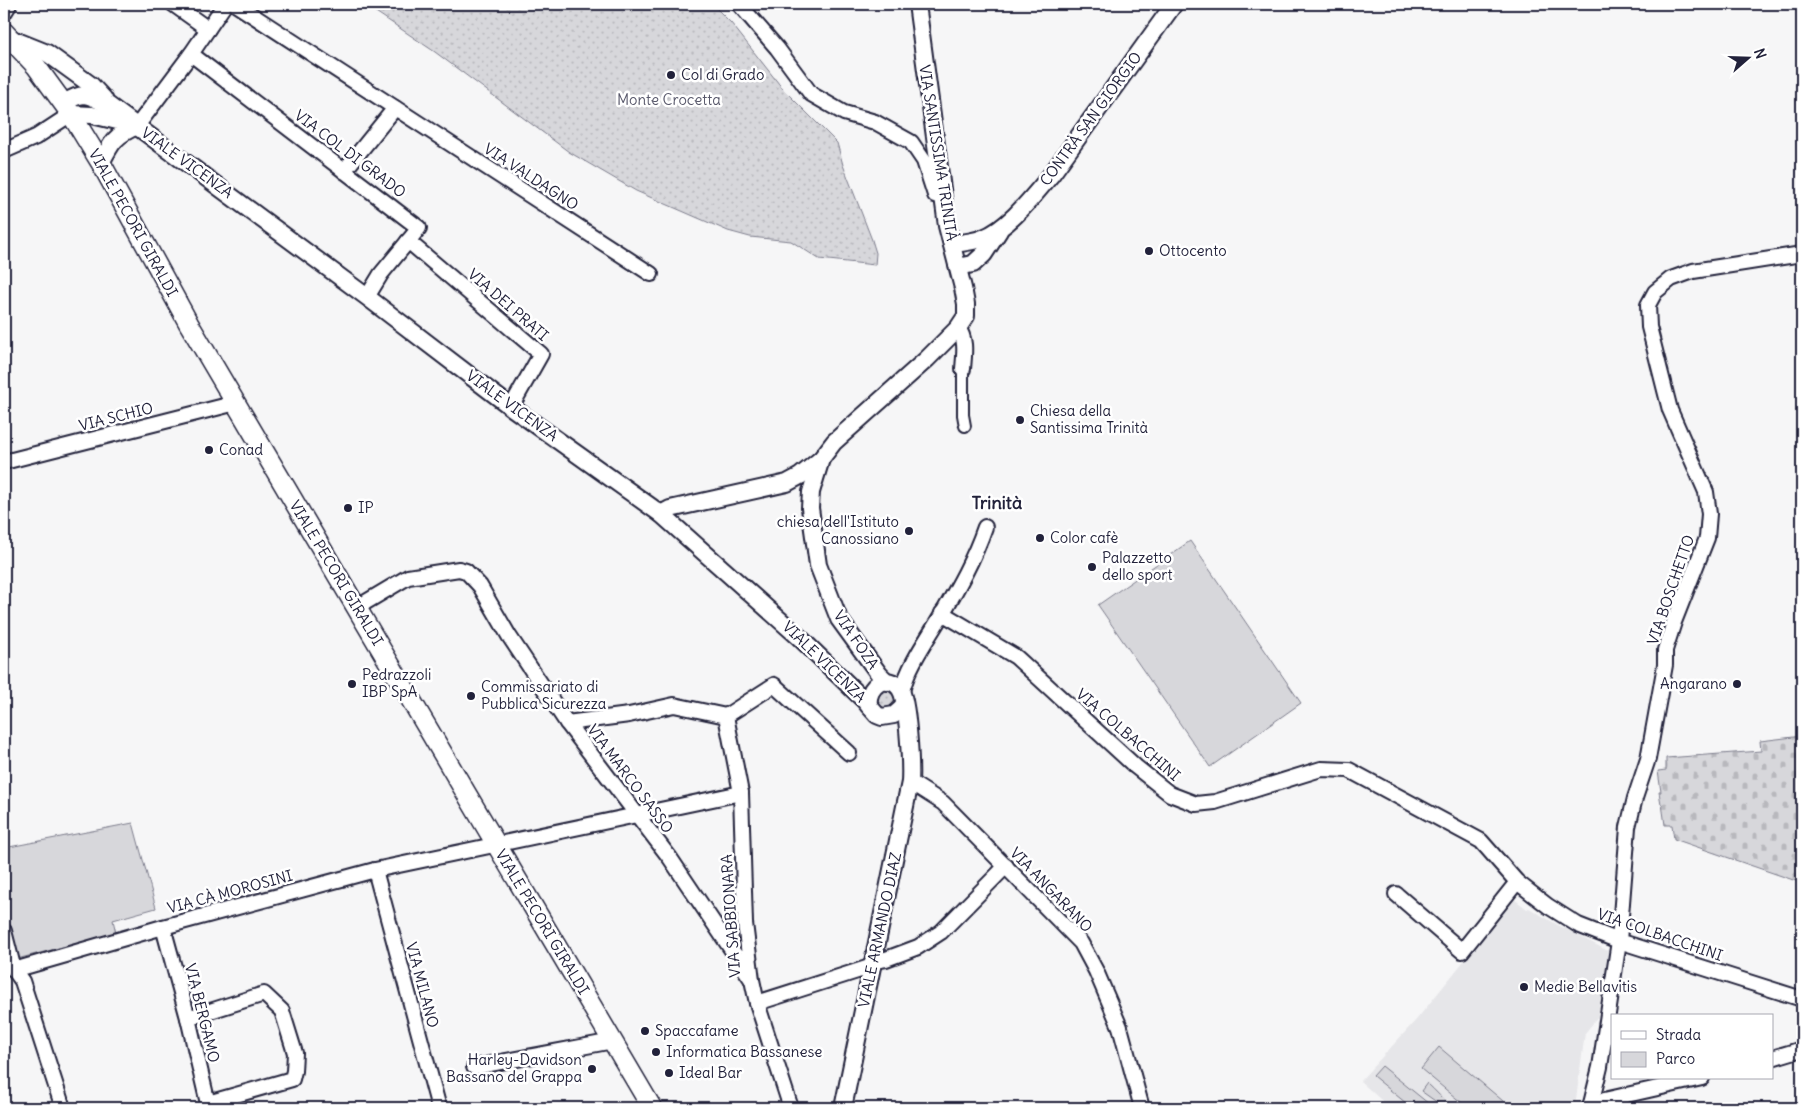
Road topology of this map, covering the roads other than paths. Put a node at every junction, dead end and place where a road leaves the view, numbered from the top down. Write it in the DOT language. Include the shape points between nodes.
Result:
graph roads {
  1 [pos="7,4"];
  2 [pos="173,4"];
  3 [pos="225,4"];
  4 [pos="235,4"];
  5 [pos="739,4"];
  6 [pos="1174,4"];
  7 [pos="915,5"];
  8 [pos="4,13"];
  9 [pos="208,28"];
  10 [pos="8,35"];
  11 [pos="191,54"];
  12 [pos="108,105"];
  13 [pos="67,108"];
  14 [pos="395,108"];
  15 [pos="137,126"];
  16 [pos="4,151"];
  17 [pos="101,163"];
  18 [pos="344,171"];
  19 [pos="942,196"];
  20 [pos="1000,229"];
  21 [pos="408,241"];
  22 [pos="952,244"];
  23 [pos="1802,254"];
  24 [pos="958,268"];
  25 [pos="650,274"];
  26 [pos="367,297"];
  27 [pos="958,328"];
  28 [pos="963,369"];
  29 [pos="236,402"];
  30 [pos="511,406"];
  31 [pos="965,426"];
  32 [pos="821,459"];
  33 [pos="4,462"];
  34 [pos="787,483"];
  35 [pos="810,508"];
  36 [pos="661,514"];
  37 [pos="985,527"];
  38 [pos="356,608"];
  39 [pos="942,613"];
  40 [pos="896,689"];
  41 [pos="870,706"];
  42 [pos="726,716"];
  43 [pos="882,717"];
  44 [pos="567,722"];
  45 [pos="910,752"];
  46 [pos="849,753"];
  47 [pos="910,782"];
  48 [pos="741,793"];
  49 [pos="637,815"];
  50 [pos="496,845"];
  51 [pos="1006,866"];
  52 [pos="375,870"];
  53 [pos="1516,882"];
  54 [pos="1396,894"];
  55 [pos="163,926"];
  56 [pos="4,931"];
  57 [pos="1619,941"];
  58 [pos="873,963"];
  59 [pos="14,970"];
  60 [pos="752,980"];
  61 [pos="1802,999"];
  62 [pos="757,1004"];
  63 [pos="188,1018"];
  64 [pos="613,1041"];
  65 [pos="1802,1049"];
  66 [pos="1774,1057"];
  67 [pos="474,1067"];
  68 [pos="1694,1080"];
  69 [pos="208,1106"];
  70 [pos="1591,1106"];
  71 [pos="64,1108"];
  72 [pos="439,1108"];
  73 [pos="652,1108"];
  74 [pos="791,1108"];
  75 [pos="843,1108"];
  76 [pos="1142,1108"];
  1 -- 8 [label="street"];
  2 -- 9 [label="street"];
  3 -- 9 [label="street"];
  4 -- 14 [label="street, VIA VALDAGNO"];
  5 -- 19 [label="street" via="811,94 844,113 875,122 911,142 924,162 935,194"];
  6 -- 20 [label="street, CONTRÀ SAN GIORGIO" via="1051,175"];
  7 -- 19 [label="street, VIA SANTISSIMA TRINITÀ"];
  9 -- 11 [label="street"];
  10 -- 12 [label="street" via="47,53 91,85"];
  10 -- 13 [label="main road"];
  11 -- 15 [label="street"];
  11 -- 18 [label="street, VIA COL DI GRADO"];
  12 -- 13 [label="street" via="87,94 75,95"];
  12 -- 15 [label="street, VIALE VICENZA"];
  13 -- 15 [label="street"];
  13 -- 16 [label="street" via="36,137"];
  13 -- 17 [label="main road, VIALE PECORI GIRALDI"];
  14 -- 18 [label="street"];
  14 -- 25 [label="street, VIA VALDAGNO"];
  15 -- 17 [label="street" via="122,132 109,146"];
  15 -- 26 [label="street, VIALE VICENZA"];
  17 -- 29 [label="main road, VIALE PECORI GIRALDI" via="189,324"];
  18 -- 21 [label="street, VIA COL DI GRADO" via="419,228"];
  19 -- 22 [label="street, VIA SANTISSIMA TRINITÀ"];
  20 -- 22 [label="street, CONTRÀ SAN GIORGIO" via="977,240"];
  20 -- 24 [label="street, CONTRÀ SAN GIORGIO" via="984,254 973,264"];
  21 -- 26 [label="street, VIA COL DI GRADO"];
  21 -- 30 [label="street, VIA DEI PRATI" via="541,354"];
  22 -- 24 [label="street, VIA SANTISSIMA TRINITÀ"];
  23 -- 57 [label="street, VIA BOSCHETTO" via="1693,271 1671,279 1655,292 1648,305 1649,327 1670,410 1706,492 1709,514 1707,538 1665,650 1648,758 1628,827"];
  24 -- 27 [label="street, VIA SANTISSIMA TRINITÀ" via="966,304 966,316"];
  26 -- 30 [label="street, VIALE VICENZA"];
  27 -- 28 [label="street" via="964,342"];
  27 -- 32 [label="street, VIA SANTISSIMA TRINITÀ" via="834,442"];
  28 -- 31 [label="street"];
  29 -- 33 [label="street, VIA SCHIO"];
  29 -- 38 [label="main road, VIALE PECORI GIRALDI"];
  30 -- 36 [label="street, VIALE VICENZA"];
  32 -- 34 [label="street, VIA SANTISSIMA TRINITÀ"];
  32 -- 35 [label="street, VIA FOZA" via="810,492"];
  34 -- 35 [label="street, VIA FOZA" via="803,488"];
  34 -- 36 [label="street" via="670,509"];
  35 -- 40 [label="street, VIA FOZA" via="818,565 839,619 870,662"];
  36 -- 41 [label="street, VIALE VICENZA" via="799,637"];
  37 -- 39 [label="street" via="977,550"];
  38 -- 44 [label="street, VIA MARCO SASSO" via="408,577 459,569 466,571 480,586 509,636"];
  38 -- 50 [label="main road, VIALE PECORI GIRALDI"];
  39 -- 40 [label="street"];
  39 -- 53 [label="street, VIA COLBACCHINI" via="1016,657 1170,794 1196,804 1215,802 1321,769 1349,770 1481,841"];
  40 -- 41 [label="street" via="882,682 869,694"];
  40 -- 43 [label="street" via="898,712 894,716"];
  40 -- 45 [label="street, VIALE ARMANDO DIAZ"];
  41 -- 43 [label="street"];
  42 -- 44 [label="street" via="674,705 629,715"];
  42 -- 46 [label="street" via="774,685"];
  42 -- 48 [label="street, VIA SABBIONARA"];
  43 -- 45 [label="street" via="904,739"];
  44 -- 49 [label="street, VIA MARCO SASSO"];
  45 -- 47 [label="street, VIALE ARMANDO DIAZ"];
  47 -- 51 [label="street, VIA ANGARANO" via="943,803"];
  47 -- 58 [label="street, VIALE ARMANDO DIAZ"];
  48 -- 49 [label="street"];
  48 -- 60 [label="street, VIA SABBIONARA" via="745,923"];
  49 -- 50 [label="street"];
  49 -- 60 [label="street, VIA MARCO SASSO" via="696,895"];
  50 -- 52 [label="street, VIA CÀ MOROSINI"];
  50 -- 64 [label="main road, VIALE PECORI GIRALDI"];
  51 -- 58 [label="street" via="942,932 918,947"];
  51 -- 76 [label="street, VIA ANGARANO" via="1081,943 1120,1027"];
  52 -- 55 [label="street, VIA CÀ MOROSINI"];
  52 -- 72 [label="street, VIA MILANO"];
  53 -- 54 [label="street" via="1462,952"];
  53 -- 57 [label="street, VIA COLBACCHINI" via="1578,925"];
  55 -- 59 [label="street, VIA CÀ MOROSINI"];
  55 -- 63 [label="street, VIA BERGAMO"];
  56 -- 59 [label="street"];
  57 -- 61 [label="street, VIA COLBACCHINI"];
  57 -- 70 [label="street"];
  58 -- 62 [label="street"];
  58 -- 75 [label="street, VIALE ARMANDO DIAZ"];
  59 -- 71 [label="street" via="22,981"];
  60 -- 62 [label="street, VIA SABBIONARA"];
  62 -- 74 [label="street"];
  63 -- 69 [label="street, VIA BERGAMO"];
  63 -- 69 [label="street" via="264,994 282,1012 295,1053 292,1079"];
  64 -- 67 [label="street"];
  64 -- 73 [label="main road, VIALE PECORI GIRALDI"];
  65 -- 66 [label="street"];
  68 -- 70 [label="street"];
}
